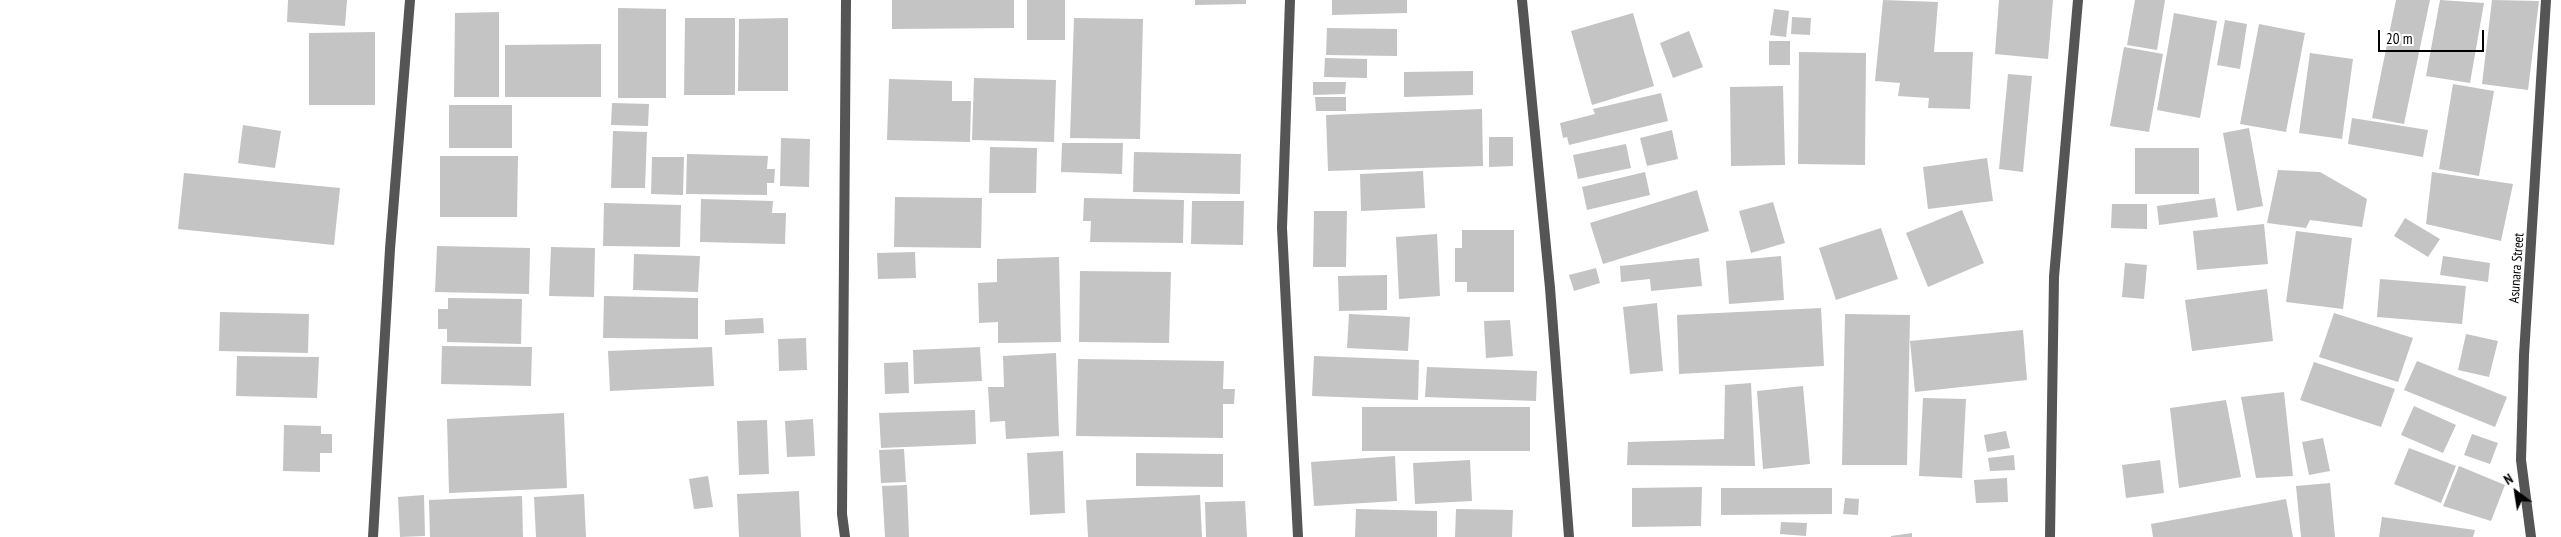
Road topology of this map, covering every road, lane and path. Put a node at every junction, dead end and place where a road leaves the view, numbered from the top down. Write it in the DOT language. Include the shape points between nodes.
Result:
graph roads {
  1 [pos="410,0"];
  2 [pos="846,0"];
  3 [pos="1290,0"];
  4 [pos="1522,0"];
  5 [pos="2078,0"];
  6 [pos="2546,0"];
  7 [pos="373,537"];
  8 [pos="845,537"];
  9 [pos="1298,537"];
  10 [pos="1569,537"];
  11 [pos="2050,537"];
  12 [pos="2531,537"];
  1 -- 7 [label="street" via="390,249"];
  2 -- 8 [label="street" via="842,514"];
  3 -- 9 [label="street" via="1282,228"];
  4 -- 10 [label="street" via="1550,288"];
  5 -- 11 [label="street" via="2054,277"];
  6 -- 12 [label="street, Asunara Street" via="2521,451"];
}
